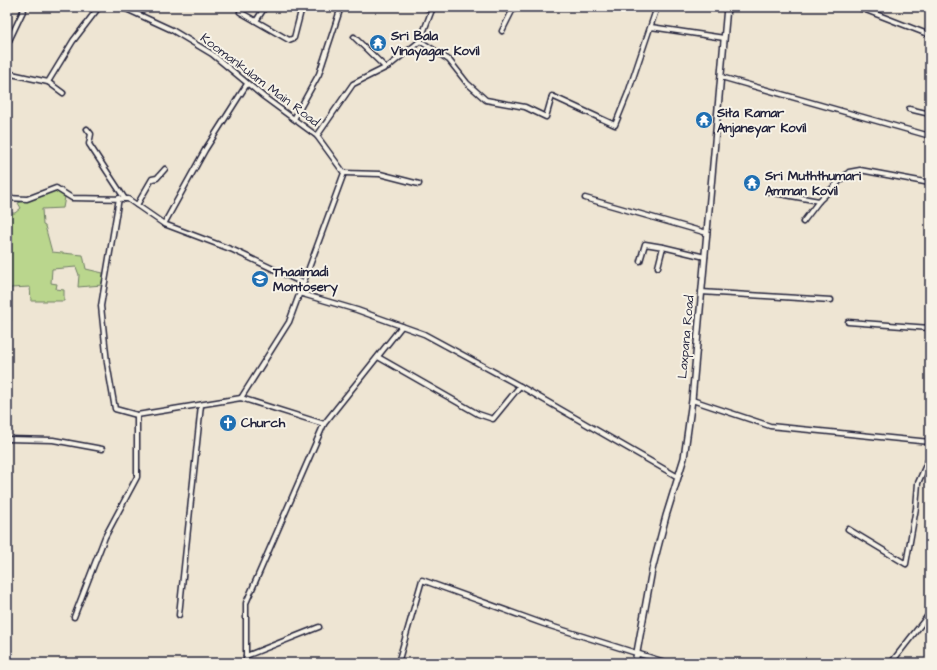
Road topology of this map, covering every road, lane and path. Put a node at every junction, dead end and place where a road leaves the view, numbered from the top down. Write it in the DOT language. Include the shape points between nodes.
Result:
graph roads {
  1 [pos="25,7"];
  2 [pos="98,7"];
  3 [pos="122,7"];
  4 [pos="265,7"];
  5 [pos="302,7"];
  6 [pos="341,7"];
  7 [pos="425,7"];
  8 [pos="514,7"];
  9 [pos="657,7"];
  10 [pos="727,7"];
  11 [pos="858,7"];
  12 [pos="433,9"];
  13 [pos="240,12"];
  14 [pos="256,21"];
  15 [pos="651,27"];
  16 [pos="502,31"];
  17 [pos="930,35"];
  18 [pos="354,37"];
  19 [pos="724,38"];
  20 [pos="420,41"];
  21 [pos="7,46"];
  22 [pos="385,68"];
  23 [pos="7,73"];
  24 [pos="721,76"];
  25 [pos="48,82"];
  26 [pos="248,84"];
  27 [pos="63,93"];
  28 [pos="909,109"];
  29 [pos="930,114"];
  30 [pos="294,119"];
  31 [pos="86,129"];
  32 [pos="317,136"];
  33 [pos="930,136"];
  34 [pos="164,169"];
  35 [pos="344,173"];
  36 [pos="930,183"];
  37 [pos="419,184"];
  38 [pos="769,192"];
  39 [pos="7,198"];
  40 [pos="119,198"];
  41 [pos="125,198"];
  42 [pos="584,198"];
  43 [pos="819,201"];
  44 [pos="137,205"];
  45 [pos="803,222"];
  46 [pos="164,224"];
  47 [pos="707,233"];
  48 [pos="663,247"];
  49 [pos="705,257"];
  50 [pos="640,261"];
  51 [pos="658,267"];
  52 [pos="303,283"];
  53 [pos="701,292"];
  54 [pos="299,293"];
  55 [pos="831,300"];
  56 [pos="848,322"];
  57 [pos="402,326"];
  58 [pos="930,328"];
  59 [pos="378,357"];
  60 [pos="520,386"];
  61 [pos="241,398"];
  62 [pos="692,400"];
  63 [pos="201,405"];
  64 [pos="137,415"];
  65 [pos="324,424"];
  66 [pos="7,439"];
  67 [pos="930,442"];
  68 [pos="102,449"];
  69 [pos="930,456"];
  70 [pos="678,477"];
  71 [pos="848,529"];
  72 [pos="930,613"];
  73 [pos="179,615"];
  74 [pos="74,618"];
  75 [pos="319,627"];
  76 [pos="636,653"];
  77 [pos="246,656"];
  78 [pos="246,663"];
  79 [pos="398,663"];
  80 [pos="635,663"];
  81 [pos="668,663"];
  82 [pos="891,663"];
  1 -- 21 [label="street"];
  2 -- 25 [label="street"];
  3 -- 26 [label="street, Koomankulam Main Road" via="172,30 205,50"];
  4 -- 14 [label="street"];
  5 -- 14 [label="street" via="292,40"];
  6 -- 30 [label="street" via="319,74"];
  7 -- 12 [label="street"];
  8 -- 16 [label="street"];
  9 -- 15 [label="street"];
  10 -- 19 [label="street, Laxpana Road"];
  11 -- 17 [label="street"];
  12 -- 20 [label="street"];
  13 -- 14 [label="street"];
  15 -- 19 [label="street"];
  15 -- 20 [label="street" via="615,124 552,96 546,116 525,107 486,100 467,83 449,60"];
  18 -- 22 [label="street"];
  19 -- 24 [label="street, Laxpana Road"];
  20 -- 22 [label="street, Koomankulam Main Road"];
  22 -- 32 [label="street, Koomankulam Main Road" via="353,84"];
  23 -- 25 [label="street"];
  24 -- 33 [label="street"];
  24 -- 47 [label="street, Laxpana Road"];
  25 -- 27 [label="street"];
  26 -- 30 [label="street, Koomankulam Main Road"];
  26 -- 46 [label="street" via="205,150"];
  28 -- 29 [label="street"];
  30 -- 32 [label="street, Koomankulam Main Road"];
  31 -- 41 [label="street" via="91,134 90,144 97,158"];
  32 -- 35 [label="street"];
  34 -- 44 [label="street" via="157,178 152,179"];
  35 -- 37 [label="street" via="380,174"];
  35 -- 52 [label="street"];
  36 -- 43 [label="street" via="854,170"];
  38 -- 43 [label="street"];
  39 -- 40 [label="street" via="27,199 56,188 72,198"];
  40 -- 41 [label="street"];
  40 -- 64 [label="street" via="101,306 115,409"];
  41 -- 44 [label="street"];
  42 -- 47 [label="street"];
  43 -- 45 [label="street"];
  44 -- 46 [label="street"];
  46 -- 52 [label="street" via="234,250"];
  47 -- 49 [label="street, Laxpana Road"];
  48 -- 49 [label="street"];
  48 -- 50 [label="street" via="645,244"];
  48 -- 51 [label="street"];
  49 -- 53 [label="street, Laxpana Road"];
  52 -- 54 [label="street"];
  53 -- 55 [label="street"];
  53 -- 62 [label="street, Laxpana Road"];
  54 -- 57 [label="street"];
  54 -- 61 [label="street" via="288,322"];
  56 -- 58 [label="street"];
  57 -- 59 [label="street"];
  57 -- 60 [label="street" via="424,334"];
  59 -- 60 [label="street" via="478,414 493,419"];
  59 -- 65 [label="street"];
  60 -- 70 [label="street"];
  61 -- 63 [label="street"];
  61 -- 65 [label="street"];
  62 -- 67 [label="street" via="770,426"];
  62 -- 70 [label="street, Laxpana Road" via="684,458"];
  63 -- 64 [label="street"];
  63 -- 73 [label="street"];
  64 -- 74 [label="street" via="137,477 105,537"];
  65 -- 77 [label="street" via="246,603"];
  66 -- 68 [label="street" via="53,440"];
  69 -- 71 [label="street" via="918,483 906,564"];
  70 -- 76 [label="street, Laxpana Road" via="652,570"];
  72 -- 82 [label="street"];
  75 -- 77 [label="street"];
  76 -- 79 [label="street" via="544,624 422,580"];
  76 -- 80 [label="street, Laxpana Road"];
  76 -- 81 [label="street"];
  77 -- 78 [label="street"];
}
